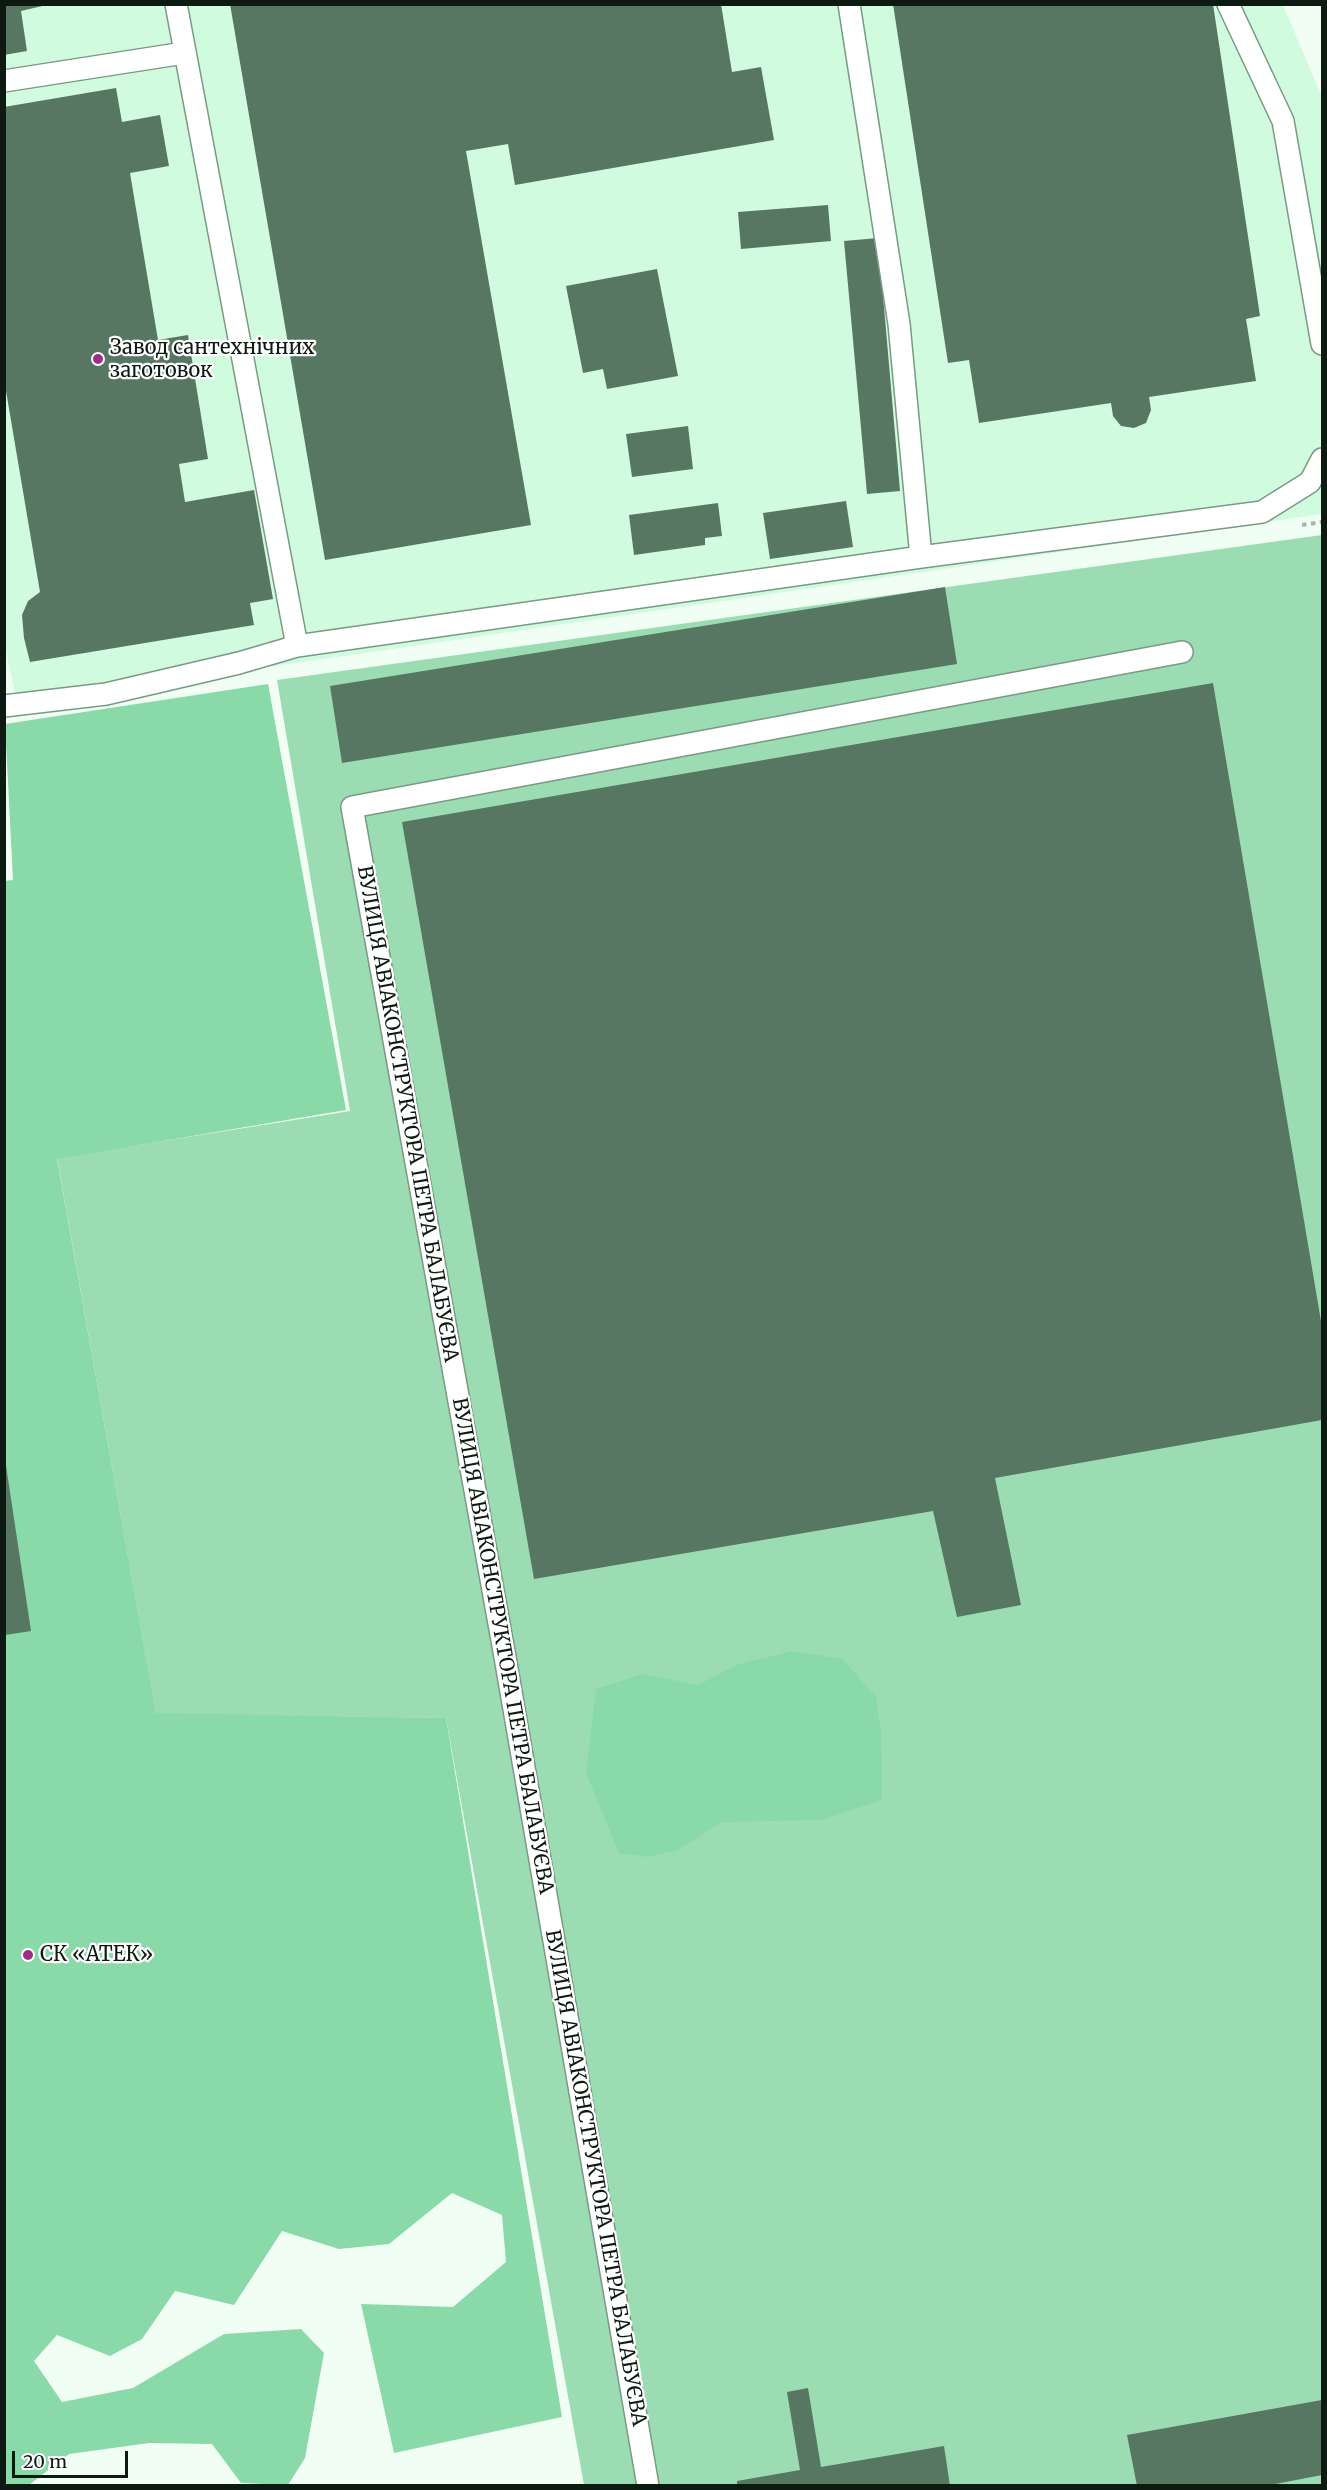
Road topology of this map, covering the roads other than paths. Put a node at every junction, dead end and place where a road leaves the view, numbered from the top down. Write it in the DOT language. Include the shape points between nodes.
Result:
graph roads {
  1 [pos="176,4"];
  2 [pos="849,4"];
  3 [pos="1228,4"];
  4 [pos="184,53"];
  5 [pos="4,81"];
  6 [pos="1323,344"];
  7 [pos="1323,459"];
  8 [pos="921,557"];
  9 [pos="297,646"];
  10 [pos="1182,652"];
  11 [pos="4,706"];
  12 [pos="648,2486"];
  1 -- 4 [label="lane"];
  2 -- 8 [label="lane" via="899,324"];
  3 -- 6 [label="lane" via="1283,121"];
  4 -- 5 [label="lane"];
  4 -- 9 [label="lane"];
  7 -- 8 [label="lane" via="1310,482 1262,512"];
  8 -- 9 [label="lane"];
  9 -- 11 [label="lane" via="106,694"];
  10 -- 12 [label="lane, ВУЛИЦЯ АВІАКОНСТРУКТОРА ПЕТРА БАЛАБУЄВА" via="352,807 505,1657"];
}
